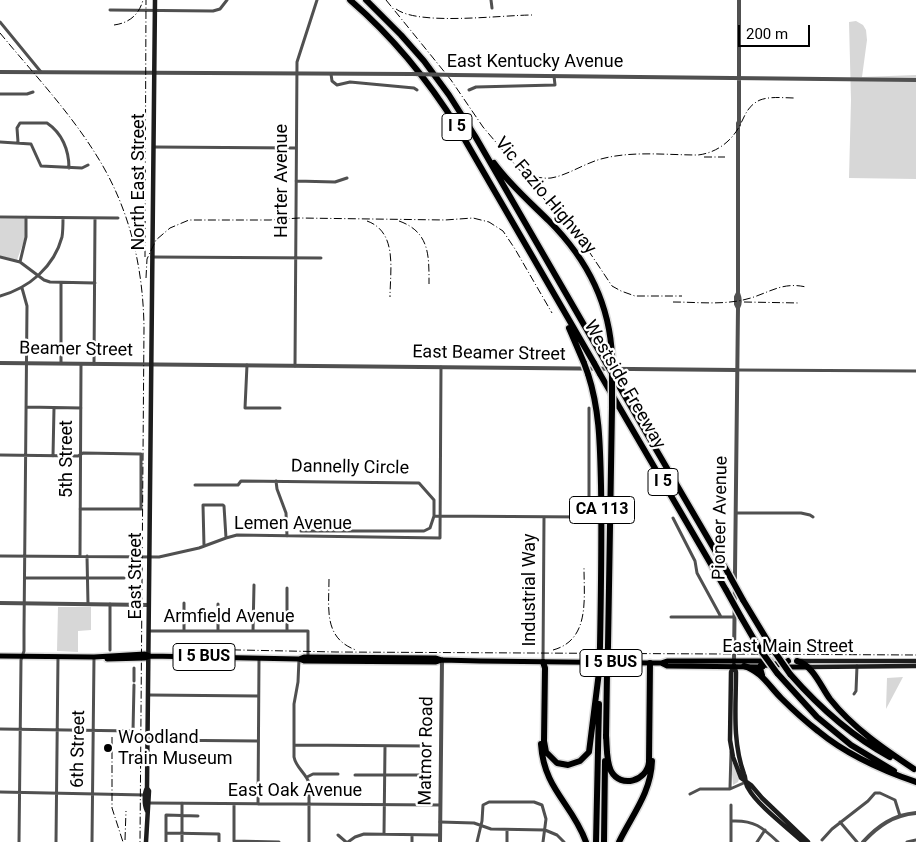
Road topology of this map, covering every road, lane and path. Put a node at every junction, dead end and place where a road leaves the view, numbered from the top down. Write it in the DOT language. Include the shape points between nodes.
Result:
graph roads {
  1 [pos="155,0"];
  2 [pos="227,0"];
  3 [pos="317,0"];
  4 [pos="349,0"];
  5 [pos="367,0"];
  6 [pos="490,0"];
  7 [pos="739,0"];
  8 [pos="492,8"];
  9 [pos="110,10"];
  10 [pos="155,11"];
  11 [pos="0,22"];
  12 [pos="0,72"];
  13 [pos="41,72"];
  14 [pos="154,72"];
  15 [pos="297,73"];
  16 [pos="330,74"];
  17 [pos="554,76"];
  18 [pos="738,78"];
  19 [pos="916,80"];
  20 [pos="417,90"];
  21 [pos="469,90"];
  22 [pos="33,92"];
  23 [pos="0,94"];
  24 [pos="475,136"];
  25 [pos="0,142"];
  26 [pos="18,142"];
  27 [pos="153,147"];
  28 [pos="296,148"];
  29 [pos="88,165"];
  30 [pos="69,168"];
  31 [pos="347,178"];
  32 [pos="296,181"];
  33 [pos="0,217"];
  34 [pos="26,217"];
  35 [pos="63,218"];
  36 [pos="95,218"];
  37 [pos="118,218"];
  38 [pos="0,257"];
  39 [pos="152,257"];
  40 [pos="296,258"];
  41 [pos="321,258"];
  42 [pos="20,262"];
  43 [pos="38,276"];
  44 [pos="61,283"];
  45 [pos="94,283"];
  46 [pos="22,288"];
  47 [pos="554,295"];
  48 [pos="0,296"];
  49 [pos="0,363"];
  50 [pos="27,363"];
  51 [pos="60,364"];
  52 [pos="80,364"];
  53 [pos="94,364"];
  54 [pos="152,364"];
  55 [pos="247,365"];
  56 [pos="295,366"];
  57 [pos="441,367"];
  58 [pos="737,370"];
  59 [pos="916,371"];
  60 [pos="26,407"];
  61 [pos="54,408"];
  62 [pos="81,408"];
  63 [pos="280,408"];
  64 [pos="589,408"];
  65 [pos="0,455"];
  66 [pos="80,455"];
  67 [pos="26,456"];
  68 [pos="53,456"];
  69 [pos="276,481"];
  70 [pos="195,484"];
  71 [pos="80,509"];
  72 [pos="736,513"];
  73 [pos="434,516"];
  74 [pos="440,516"];
  75 [pos="544,517"];
  76 [pos="812,517"];
  77 [pos="673,518"];
  78 [pos="301,531"];
  79 [pos="309,531"];
  80 [pos="375,532"];
  81 [pos="287,536"];
  82 [pos="309,536"];
  83 [pos="375,537"];
  84 [pos="226,538"];
  85 [pos="204,546"];
  86 [pos="0,556"];
  87 [pos="25,556"];
  88 [pos="80,556"];
  89 [pos="87,556"];
  90 [pos="150,557"];
  91 [pos="25,578"];
  92 [pos="88,578"];
  93 [pos="124,578"];
  94 [pos="254,585"];
  95 [pos="287,588"];
  96 [pos="0,603"];
  97 [pos="24,603"];
  98 [pos="184,603"];
  99 [pos="88,604"];
  100 [pos="110,604"];
  101 [pos="218,604"];
  102 [pos="149,605"];
  103 [pos="671,617"];
  104 [pos="721,617"];
  105 [pos="734,617"];
  106 [pos="149,631"];
  107 [pos="184,631"];
  108 [pos="218,631"];
  109 [pos="252,631"];
  110 [pos="287,631"];
  111 [pos="110,650"];
  112 [pos="113,655"];
  113 [pos="0,656"];
  114 [pos="23,656"];
  115 [pos="58,656"];
  116 [pos="94,656"];
  117 [pos="106,656"];
  118 [pos="150,656"];
  119 [pos="308,657"];
  120 [pos="259,659"];
  121 [pos="299,659"];
  122 [pos="442,660"];
  123 [pos="693,661"];
  124 [pos="788,661"];
  125 [pos="916,661"];
  126 [pos="543,662"];
  127 [pos="797,662"];
  128 [pos="655,663"];
  129 [pos="734,664"];
  130 [pos="857,664"];
  131 [pos="678,666"];
  132 [pos="744,666"];
  133 [pos="916,666"];
  134 [pos="760,667"];
  135 [pos="134,668"];
  136 [pos="808,668"];
  137 [pos="599,672"];
  138 [pos="764,678"];
  139 [pos="854,694"];
  140 [pos="149,695"];
  141 [pos="258,696"];
  142 [pos="730,706"];
  143 [pos="730,715"];
  144 [pos="736,720"];
  145 [pos="736,728"];
  146 [pos="0,730"];
  147 [pos="20,730"];
  148 [pos="57,730"];
  149 [pos="93,730"];
  150 [pos="606,735"];
  151 [pos="148,740"];
  152 [pos="258,741"];
  153 [pos="294,746"];
  154 [pos="385,746"];
  155 [pos="428,746"];
  156 [pos="731,747"];
  157 [pos="915,769"];
  158 [pos="338,774"];
  159 [pos="354,775"];
  160 [pos="384,775"];
  161 [pos="427,776"];
  162 [pos="307,777"];
  163 [pos="746,782"];
  164 [pos="916,782"];
  165 [pos="147,788"];
  166 [pos="730,789"];
  167 [pos="0,792"];
  168 [pos="20,793"];
  169 [pos="56,794"];
  170 [pos="93,794"];
  171 [pos="690,794"];
  172 [pos="146,795"];
  173 [pos="148,803"];
  174 [pos="182,804"];
  175 [pos="234,804"];
  176 [pos="258,804"];
  177 [pos="309,804"];
  178 [pos="384,805"];
  179 [pos="731,805"];
  180 [pos="440,806"];
  181 [pos="766,808"];
  182 [pos="147,810"];
  183 [pos="916,814"];
  184 [pos="182,816"];
  185 [pos="198,816"];
  186 [pos="900,816"];
  187 [pos="732,821"];
  188 [pos="786,821"];
  189 [pos="440,822"];
  190 [pos="840,822"];
  191 [pos="481,826"];
  192 [pos="507,830"];
  193 [pos="546,830"];
  194 [pos="765,830"];
  195 [pos="166,833"];
  196 [pos="182,833"];
  197 [pos="338,834"];
  198 [pos="384,834"];
  199 [pos="412,835"];
  200 [pos="440,835"];
  201 [pos="822,840"];
  202 [pos="916,840"];
  203 [pos="234,841"];
  204 [pos="279,841"];
  205 [pos="19,842"];
  206 [pos="56,842"];
  207 [pos="92,842"];
  208 [pos="146,842"];
  209 [pos="166,842"];
  210 [pos="182,842"];
  211 [pos="219,842"];
  212 [pos="309,842"];
  213 [pos="347,842"];
  214 [pos="412,842"];
  215 [pos="440,842"];
  216 [pos="477,842"];
  217 [pos="507,842"];
  218 [pos="543,842"];
  219 [pos="564,842"];
  220 [pos="586,842"];
  221 [pos="596,842"];
  222 [pos="604,842"];
  223 [pos="619,842"];
  224 [pos="731,842"];
  225 [pos="757,842"];
  226 [pos="778,842"];
  227 [pos="802,842"];
  228 [pos="808,842"];
  229 [pos="857,842"];
  230 [pos="863,842"];
  231 [pos="907,842"];
  1 -- 10 [label="main road, North East Street"];
  2 -- 10 [label="street" via="220,9 213,11"];
  3 -- 15 [label="street, Harter Avenue" via="297,62"];
  4 -- 47 [label="highway, Westside Freeway / I 5" via="402,52 440,102"];
  5 -- 24 [label="highway, Westside Freeway / I 5" via="394,24 441,83"];
  6 -- 8 [label="street"];
  7 -- 18 [label="street, Pioneer Avenue"];
  9 -- 10 [label="street"];
  10 -- 14 [label="main road, North East Street"];
  11 -- 13 [label="street"];
  12 -- 13 [label="street, East Kentucky Avenue"];
  13 -- 14 [label="street, East Kentucky Avenue"];
  14 -- 15 [label="street, East Kentucky Avenue"];
  14 -- 27 [label="main road, North East Street"];
  15 -- 16 [label="street, East Kentucky Avenue"];
  15 -- 28 [label="street, Harter Avenue"];
  16 -- 17 [label="street, East Kentucky Avenue, bridge"];
  16 -- 20 [label="street" via="337,85 350,82"];
  17 -- 18 [label="street, East Kentucky Avenue"];
  17 -- 21 [label="street" via="555,85 476,87"];
  18 -- 19 [label="street, East Kentucky Avenue"];
  18 -- 58 [label="street, Pioneer Avenue"];
  22 -- 23 [label="street"];
  24 -- 150 [label="highway, Vic Fazio Highway / CA 113, bridge" via="504,176 564,236 598,289 606,313 612,357"];
  24 -- 157 [label="highway, Westside Freeway / I 5, bridge" via="726,572 790,674 843,726 878,750"];
  25 -- 26 [label="street"];
  26 -- 30 [label="street" via="31,144 41,166"];
  26 -- 30 [label="street" via="20,123 47,122 64,143"];
  27 -- 28 [label="street"];
  27 -- 39 [label="main road, North East Street"];
  28 -- 32 [label="street, Harter Avenue"];
  29 -- 30 [label="street"];
  31 -- 32 [label="street" via="335,182"];
  32 -- 40 [label="street, Harter Avenue"];
  33 -- 34 [label="street"];
  34 -- 35 [label="street"];
  34 -- 42 [label="street" via="26,237"];
  35 -- 36 [label="street"];
  35 -- 43 [label="street" via="62,236 53,258"];
  36 -- 37 [label="street"];
  36 -- 45 [label="street"];
  38 -- 42 [label="street"];
  39 -- 40 [label="street"];
  39 -- 54 [label="main road, North East Street"];
  40 -- 41 [label="street"];
  40 -- 56 [label="street, Harter Avenue"];
  42 -- 43 [label="street"];
  43 -- 44 [label="street"];
  43 -- 46 [label="street"];
  44 -- 45 [label="street"];
  44 -- 51 [label="street"];
  45 -- 53 [label="street"];
  46 -- 48 [label="street"];
  46 -- 50 [label="street" via="27,306"];
  47 -- 137 [label="highway, CA 113, bridge" via="588,374 600,434"];
  47 -- 164 [label="highway, Westside Freeway / I 5, bridge" via="777,674 816,717 851,745"];
  49 -- 50 [label="street, Beamer Street"];
  50 -- 51 [label="street, Beamer Street"];
  50 -- 60 [label="street"];
  51 -- 52 [label="street, Beamer Street"];
  52 -- 53 [label="street, Beamer Street"];
  52 -- 62 [label="street, 5th Street"];
  53 -- 54 [label="street, Beamer Street"];
  54 -- 55 [label="street, East Beamer Street"];
  54 -- 90 [label="main road, East Street"];
  55 -- 56 [label="street, East Beamer Street"];
  55 -- 63 [label="street" via="245,408"];
  56 -- 57 [label="street, East Beamer Street"];
  57 -- 58 [label="street, East Beamer Street"];
  57 -- 74 [label="street"];
  58 -- 59 [label="street, East Beamer Street"];
  58 -- 72 [label="street, Pioneer Avenue"];
  60 -- 61 [label="street"];
  60 -- 67 [label="street"];
  61 -- 62 [label="street"];
  61 -- 68 [label="street"];
  62 -- 66 [label="street, 5th Street"];
  64 -- 75 [label="street" via="587,516"];
  65 -- 67 [label="street"];
  66 -- 68 [label="street"];
  66 -- 71 [label="street, 5th Street"];
  66 -- 71 [label="street" via="141,454 141,509"];
  67 -- 68 [label="street"];
  67 -- 87 [label="street"];
  69 -- 70 [label="street" via="241,481 238,485"];
  69 -- 73 [label="street, Dannelly Circle" via="419,483 434,500"];
  69 -- 81 [label="street, Dannelly Circle" via="286,513"];
  71 -- 88 [label="street, 5th Street"];
  72 -- 76 [label="street" via="801,513"];
  72 -- 105 [label="street, Pioneer Avenue"];
  73 -- 74 [label="street"];
  73 -- 80 [label="street" via="430,528 424,531"];
  74 -- 75 [label="street"];
  74 -- 83 [label="street, Lemen Avenue" via="440,538"];
  75 -- 126 [label="street, Industrial Way"];
  77 -- 104 [label="street"];
  78 -- 79 [label="street"];
  79 -- 80 [label="street"];
  79 -- 82 [label="street"];
  80 -- 83 [label="street"];
  81 -- 82 [label="street, Lemen Avenue"];
  81 -- 84 [label="street, Lemen Avenue" via="237,535"];
  82 -- 83 [label="street, Lemen Avenue"];
  84 -- 85 [label="street, Lemen Avenue"];
  84 -- 85 [label="street" via="223,504 203,505"];
  85 -- 90 [label="street, Lemen Avenue"];
  86 -- 87 [label="street, Lemen Avenue"];
  87 -- 88 [label="street, Lemen Avenue"];
  87 -- 91 [label="street"];
  88 -- 89 [label="street, Lemen Avenue"];
  89 -- 90 [label="street, Lemen Avenue"];
  89 -- 92 [label="street"];
  90 -- 102 [label="main road, East Street"];
  91 -- 92 [label="street"];
  91 -- 97 [label="street"];
  92 -- 93 [label="street"];
  92 -- 99 [label="street"];
  94 -- 109 [label="street"];
  95 -- 110 [label="street"];
  96 -- 97 [label="street"];
  97 -- 99 [label="street"];
  97 -- 114 [label="street"];
  98 -- 107 [label="street"];
  99 -- 100 [label="street"];
  100 -- 102 [label="street"];
  100 -- 111 [label="street"];
  101 -- 108 [label="street"];
  102 -- 106 [label="main road, East Street"];
  103 -- 104 [label="street"];
  104 -- 105 [label="street"];
  105 -- 129 [label="street, Pioneer Avenue"];
  106 -- 107 [label="street, Armfield Avenue"];
  106 -- 118 [label="main road, East Street"];
  107 -- 108 [label="street, Armfield Avenue"];
  108 -- 109 [label="street, Armfield Avenue"];
  109 -- 110 [label="street, Armfield Avenue"];
  110 -- 119 [label="street, Armfield Avenue" via="308,631"];
  111 -- 112 [label="main road"];
  111 -- 117 [label="main road"];
  112 -- 117 [label="main road, I 5 BUS"];
  112 -- 118 [label="main road, I 5 BUS"];
  113 -- 114 [label="main road, I 5 BUS"];
  114 -- 115 [label="main road, I 5 BUS"];
  114 -- 147 [label="street"];
  115 -- 116 [label="main road, I 5 BUS"];
  115 -- 148 [label="street"];
  116 -- 117 [label="main road, I 5 BUS"];
  116 -- 118 [label="main road, I 5 BUS" via="98,659"];
  116 -- 149 [label="street, 6th Street"];
  118 -- 120 [label="main road, East Main Street / I 5 BUS"];
  118 -- 140 [label="main road, East Street"];
  119 -- 121 [label="main road, East Main Street / I 5 BUS"];
  119 -- 122 [label="main road, East Main Street / I 5 BUS"];
  120 -- 121 [label="main road, East Main Street / I 5 BUS"];
  120 -- 141 [label="street"];
  121 -- 122 [label="main road, East Main Street / I 5 BUS"];
  121 -- 153 [label="street"];
  122 -- 126 [label="main road, East Main Street / I 5 BUS"];
  122 -- 180 [label="street, Matmor Road"];
  123 -- 128 [label="main road, East Main Street / I 5 BUS"];
  123 -- 129 [label="main road, East Main Street / I 5 BUS"];
  123 -- 131 [label="main road"];
  124 -- 127 [label="main road, East Main Street / I 5 BUS"];
  124 -- 129 [label="main road, East Main Street / I 5 BUS"];
  124 -- 134 [label="highway" via="762,664"];
  125 -- 130 [label="main road, East Main Street"];
  126 -- 128 [label="main road, East Main Street / I 5 BUS"];
  126 -- 137 [label="highway" via="544,746 552,760 561,764 578,763 589,752"];
  126 -- 220 [label="highway" via="541,741 544,766"];
  127 -- 130 [label="main road, East Main Street"];
  127 -- 136 [label="highway"];
  128 -- 131 [label="main road, East Main Street / I 5 BUS"];
  128 -- 150 [label="highway" via="646,773 629,782 614,775 609,764"];
  128 -- 223 [label="highway" via="651,777 643,800"];
  129 -- 131 [label="main road, East Main Street / I 5 BUS"];
  129 -- 132 [label="main road, East Main Street / I 5 BUS"];
  129 -- 142 [label="main road, Pioneer Avenue"];
  129 -- 144 [label="main road, Pioneer Avenue"];
  130 -- 133 [label="main road, East Main Street"];
  130 -- 136 [label="main road, East Main Street"];
  130 -- 139 [label="street"];
  132 -- 134 [label="main road, East Main Street / I 5 BUS"];
  132 -- 138 [label="highway"];
  134 -- 136 [label="main road, East Main Street"];
  134 -- 138 [label="highway"];
  135 -- 149 [label="street" via="133,731"];
  136 -- 157 [label="highway" via="830,699 860,730"];
  137 -- 221 [label="highway, CA 113"];
  138 -- 164 [label="highway" via="797,714 840,747 870,764"];
  140 -- 141 [label="street"];
  140 -- 151 [label="main road, East Street"];
  141 -- 152 [label="street"];
  142 -- 143 [label="main road, Pioneer Avenue"];
  142 -- 144 [label="main road"];
  143 -- 145 [label="main road"];
  143 -- 156 [label="main road, Pioneer Avenue"];
  144 -- 145 [label="main road, Pioneer Avenue"];
  145 -- 163 [label="main road, Pioneer Avenue" via="737,752"];
  146 -- 147 [label="street"];
  147 -- 148 [label="street"];
  147 -- 168 [label="street"];
  148 -- 149 [label="street"];
  148 -- 169 [label="street"];
  149 -- 170 [label="street, 6th Street"];
  150 -- 222 [label="highway, Vic Fazio Highway / CA 113"];
  151 -- 152 [label="street"];
  151 -- 165 [label="main road, East Street"];
  152 -- 176 [label="street"];
  153 -- 154 [label="street"];
  153 -- 162 [label="street" via="295,761"];
  154 -- 155 [label="street"];
  154 -- 160 [label="street"];
  156 -- 163 [label="main road, Pioneer Avenue" via="741,778"];
  156 -- 166 [label="street"];
  158 -- 162 [label="street"];
  159 -- 160 [label="street"];
  160 -- 161 [label="street"];
  160 -- 178 [label="street"];
  162 -- 177 [label="street"];
  163 -- 166 [label="street"];
  163 -- 181 [label="main road, Pioneer Avenue"];
  163 -- 188 [label="main road, Pioneer Avenue"];
  165 -- 172 [label="main road, East Street"];
  165 -- 173 [label="main road, East Street"];
  166 -- 171 [label="street" via="700,789"];
  167 -- 168 [label="street"];
  168 -- 169 [label="street"];
  168 -- 205 [label="street"];
  169 -- 170 [label="street"];
  169 -- 206 [label="street"];
  170 -- 172 [label="street"];
  170 -- 207 [label="street, 6th Street"];
  172 -- 182 [label="main road, East Street"];
  173 -- 174 [label="street, East Oak Avenue"];
  173 -- 182 [label="main road, East Street"];
  174 -- 175 [label="street, East Oak Avenue"];
  174 -- 184 [label="street"];
  175 -- 176 [label="street, East Oak Avenue"];
  175 -- 203 [label="street"];
  176 -- 177 [label="street, East Oak Avenue"];
  177 -- 178 [label="street, East Oak Avenue"];
  177 -- 212 [label="street"];
  178 -- 180 [label="street, East Oak Avenue"];
  178 -- 198 [label="street"];
  179 -- 187 [label="street"];
  180 -- 189 [label="street, Matmor Road"];
  181 -- 188 [label="main road"];
  181 -- 227 [label="main road, Pioneer Avenue"];
  182 -- 208 [label="main road, East Street"];
  183 -- 186 [label="street"];
  184 -- 185 [label="street"];
  184 -- 195 [label="street" via="166,816"];
  184 -- 196 [label="street"];
  186 -- 190 [label="street" via="895,800 875,793"];
  186 -- 230 [label="street" via="882,825"];
  187 -- 194 [label="street" via="749,821"];
  187 -- 224 [label="street"];
  188 -- 228 [label="main road, Pioneer Avenue"];
  189 -- 191 [label="street" via="466,822"];
  189 -- 200 [label="street, Matmor Road"];
  190 -- 201 [label="street"];
  190 -- 229 [label="street"];
  191 -- 192 [label="street"];
  191 -- 193 [label="street" via="486,802 534,802 544,809"];
  191 -- 216 [label="street"];
  192 -- 193 [label="street"];
  192 -- 217 [label="street"];
  193 -- 218 [label="street"];
  193 -- 219 [label="street"];
  194 -- 225 [label="street"];
  194 -- 226 [label="street"];
  195 -- 196 [label="street"];
  195 -- 209 [label="street"];
  196 -- 210 [label="street"];
  196 -- 211 [label="street" via="219,834"];
  197 -- 213 [label="street"];
  198 -- 199 [label="street"];
  198 -- 213 [label="street" via="364,834"];
  199 -- 200 [label="street"];
  199 -- 214 [label="street"];
  200 -- 215 [label="street, Matmor Road"];
  202 -- 231 [label="street"];
  203 -- 204 [label="street"];
}
